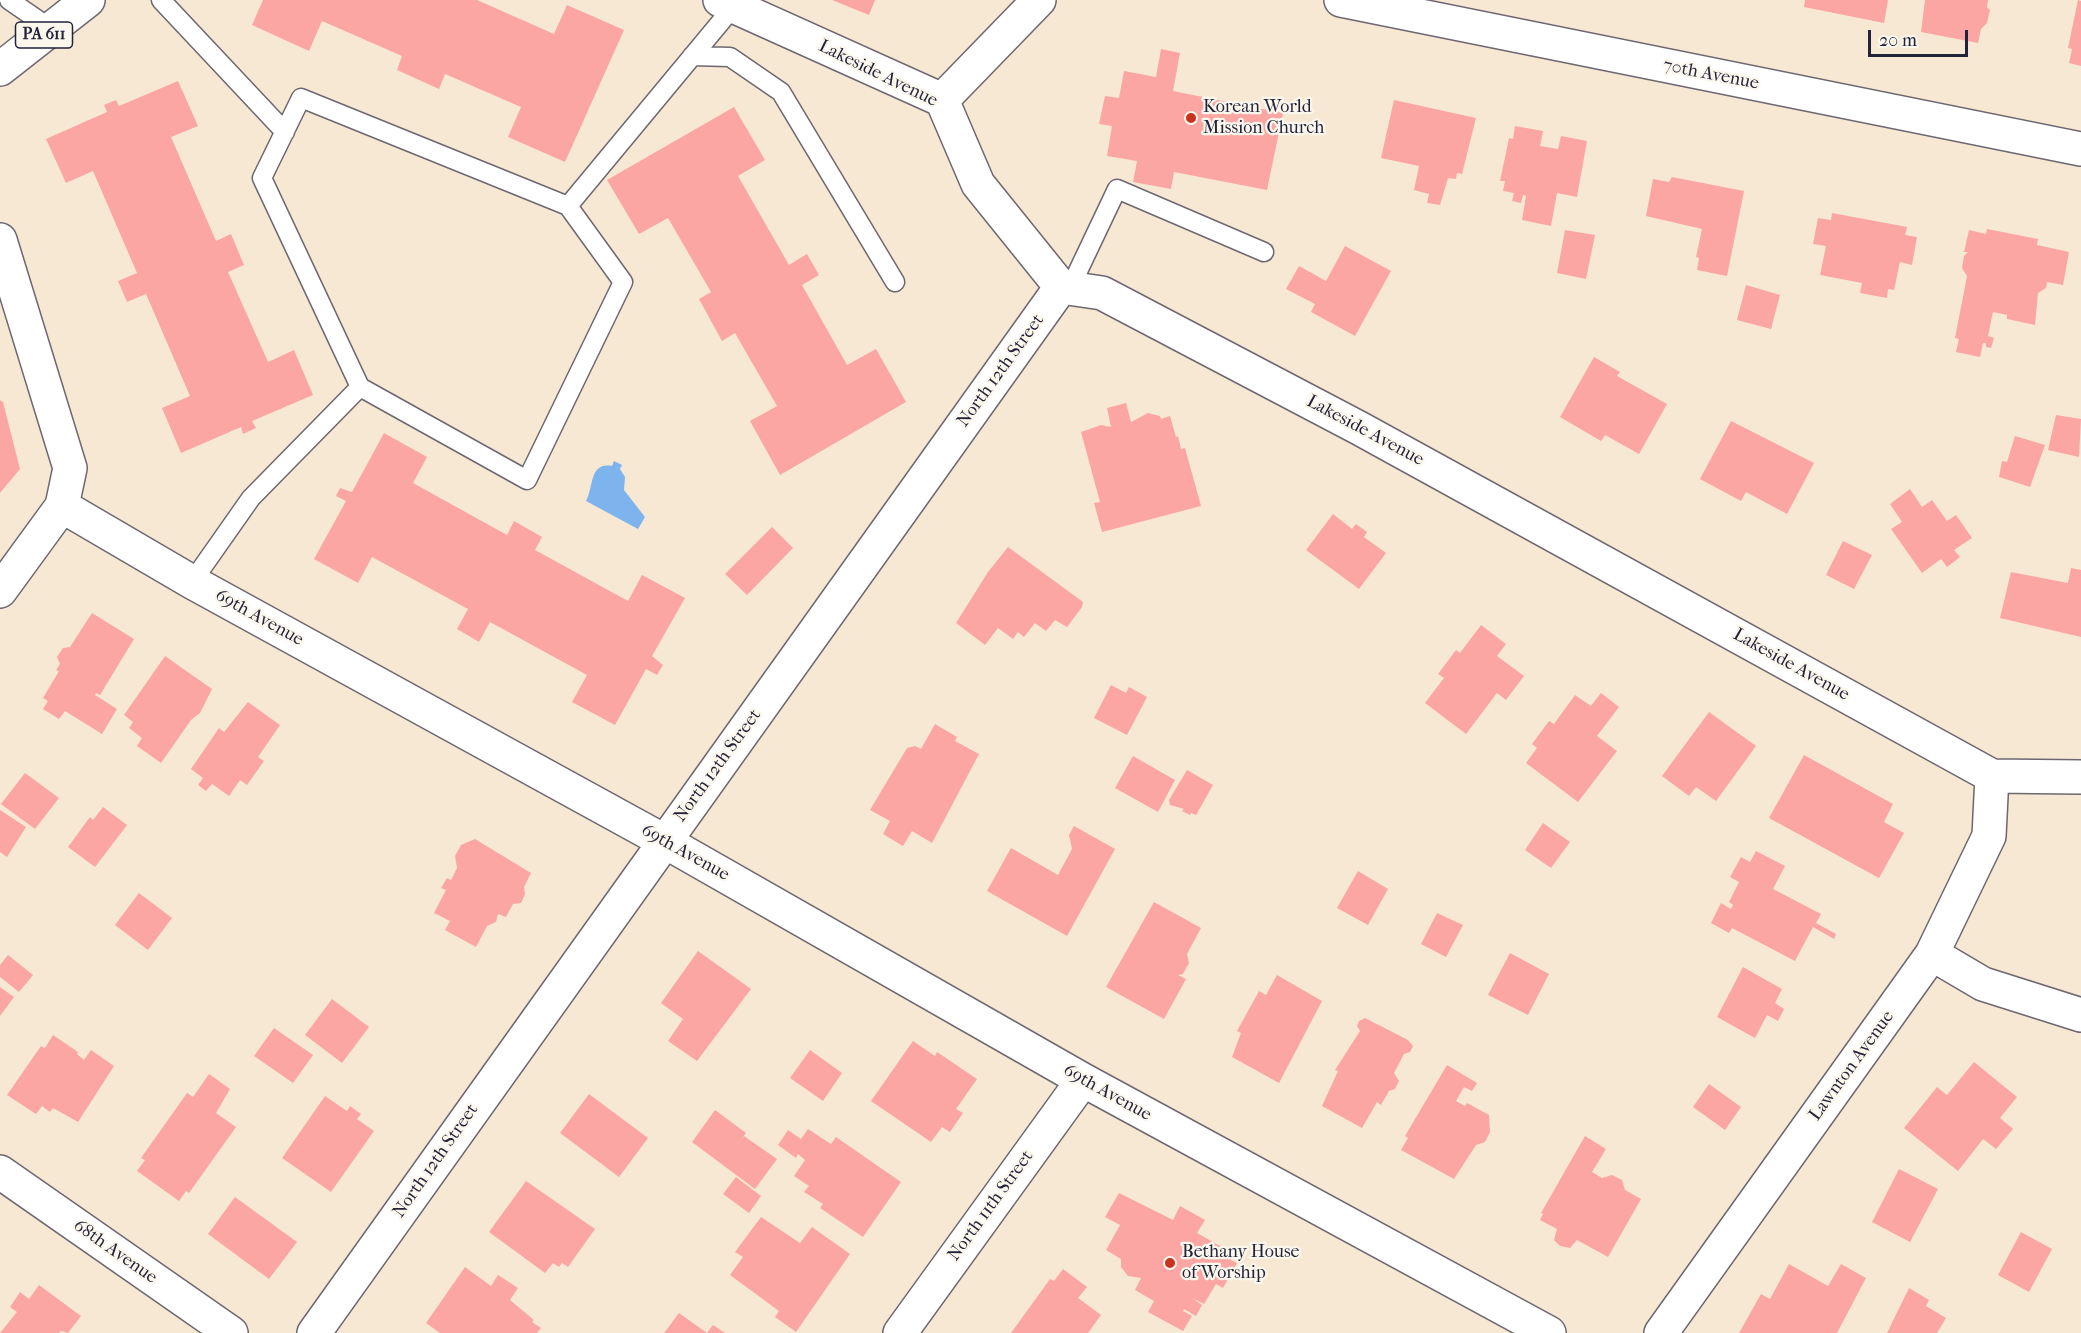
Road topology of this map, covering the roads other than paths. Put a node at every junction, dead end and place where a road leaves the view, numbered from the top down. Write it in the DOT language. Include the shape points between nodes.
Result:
graph roads {
  1 [pos="9,0"];
  2 [pos="88,0"];
  3 [pos="161,0"];
  4 [pos="1039,0"];
  5 [pos="1341,0"];
  6 [pos="727,3"];
  7 [pos="1392,5"];
  8 [pos="51,29"];
  9 [pos="692,56"];
  10 [pos="0,69"];
  11 [pos="942,100"];
  12 [pos="285,132"];
  13 [pos="2081,149"];
  14 [pos="568,206"];
  15 [pos="0,242"];
  16 [pos="1264,252"];
  17 [pos="896,282"];
  18 [pos="1066,288"];
  19 [pos="360,387"];
  20 [pos="62,506"];
  21 [pos="192,582"];
  22 [pos="0,591"];
  23 [pos="1992,776"];
  24 [pos="2081,777"];
  25 [pos="664,841"];
  26 [pos="1932,954"];
  27 [pos="2081,1015"];
  28 [pos="1083,1080"];
  29 [pos="0,1172"];
  30 [pos="231,1333"];
  31 [pos="314,1333"];
  32 [pos="900,1333"];
  33 [pos="1549,1333"];
  34 [pos="1661,1333"];
  1 -- 8 [label="lane"];
  2 -- 8 [label="street, PA 611"];
  3 -- 12 [label="lane"];
  4 -- 11 [label="street"];
  5 -- 7 [label="street, 70th Avenue"];
  6 -- 9 [label="lane"];
  6 -- 11 [label="street, Lakeside Avenue"];
  7 -- 13 [label="street, 70th Avenue"];
  8 -- 10 [label="street, PA 611"];
  9 -- 14 [label="lane"];
  9 -- 17 [label="lane" via="730,57 781,92"];
  11 -- 18 [label="street, Lakeside Avenue" via="978,184"];
  12 -- 14 [label="lane" via="301,98"];
  12 -- 19 [label="lane" via="262,178"];
  14 -- 19 [label="lane" via="624,282 527,480"];
  15 -- 20 [label="street" via="70,468"];
  16 -- 18 [label="lane" via="1117,189"];
  18 -- 23 [label="street, Lakeside Avenue" via="1102,293 1359,428"];
  18 -- 25 [label="street, North 12th Street"];
  19 -- 21 [label="lane" via="251,498"];
  20 -- 21 [label="street, 69th Avenue"];
  20 -- 22 [label="street"];
  21 -- 25 [label="street, 69th Avenue"];
  23 -- 24 [label="street, Lakeside Avenue"];
  23 -- 26 [label="street, Lawnton Avenue" via="1989,836"];
  25 -- 28 [label="street, 69th Avenue"];
  25 -- 31 [label="street, North 12th Street"];
  26 -- 27 [label="street" via="1983,984"];
  26 -- 34 [label="street, Lawnton Avenue"];
  28 -- 32 [label="street, North 11th Street"];
  28 -- 33 [label="street, 69th Avenue"];
  29 -- 30 [label="street, 68th Avenue"];
}
